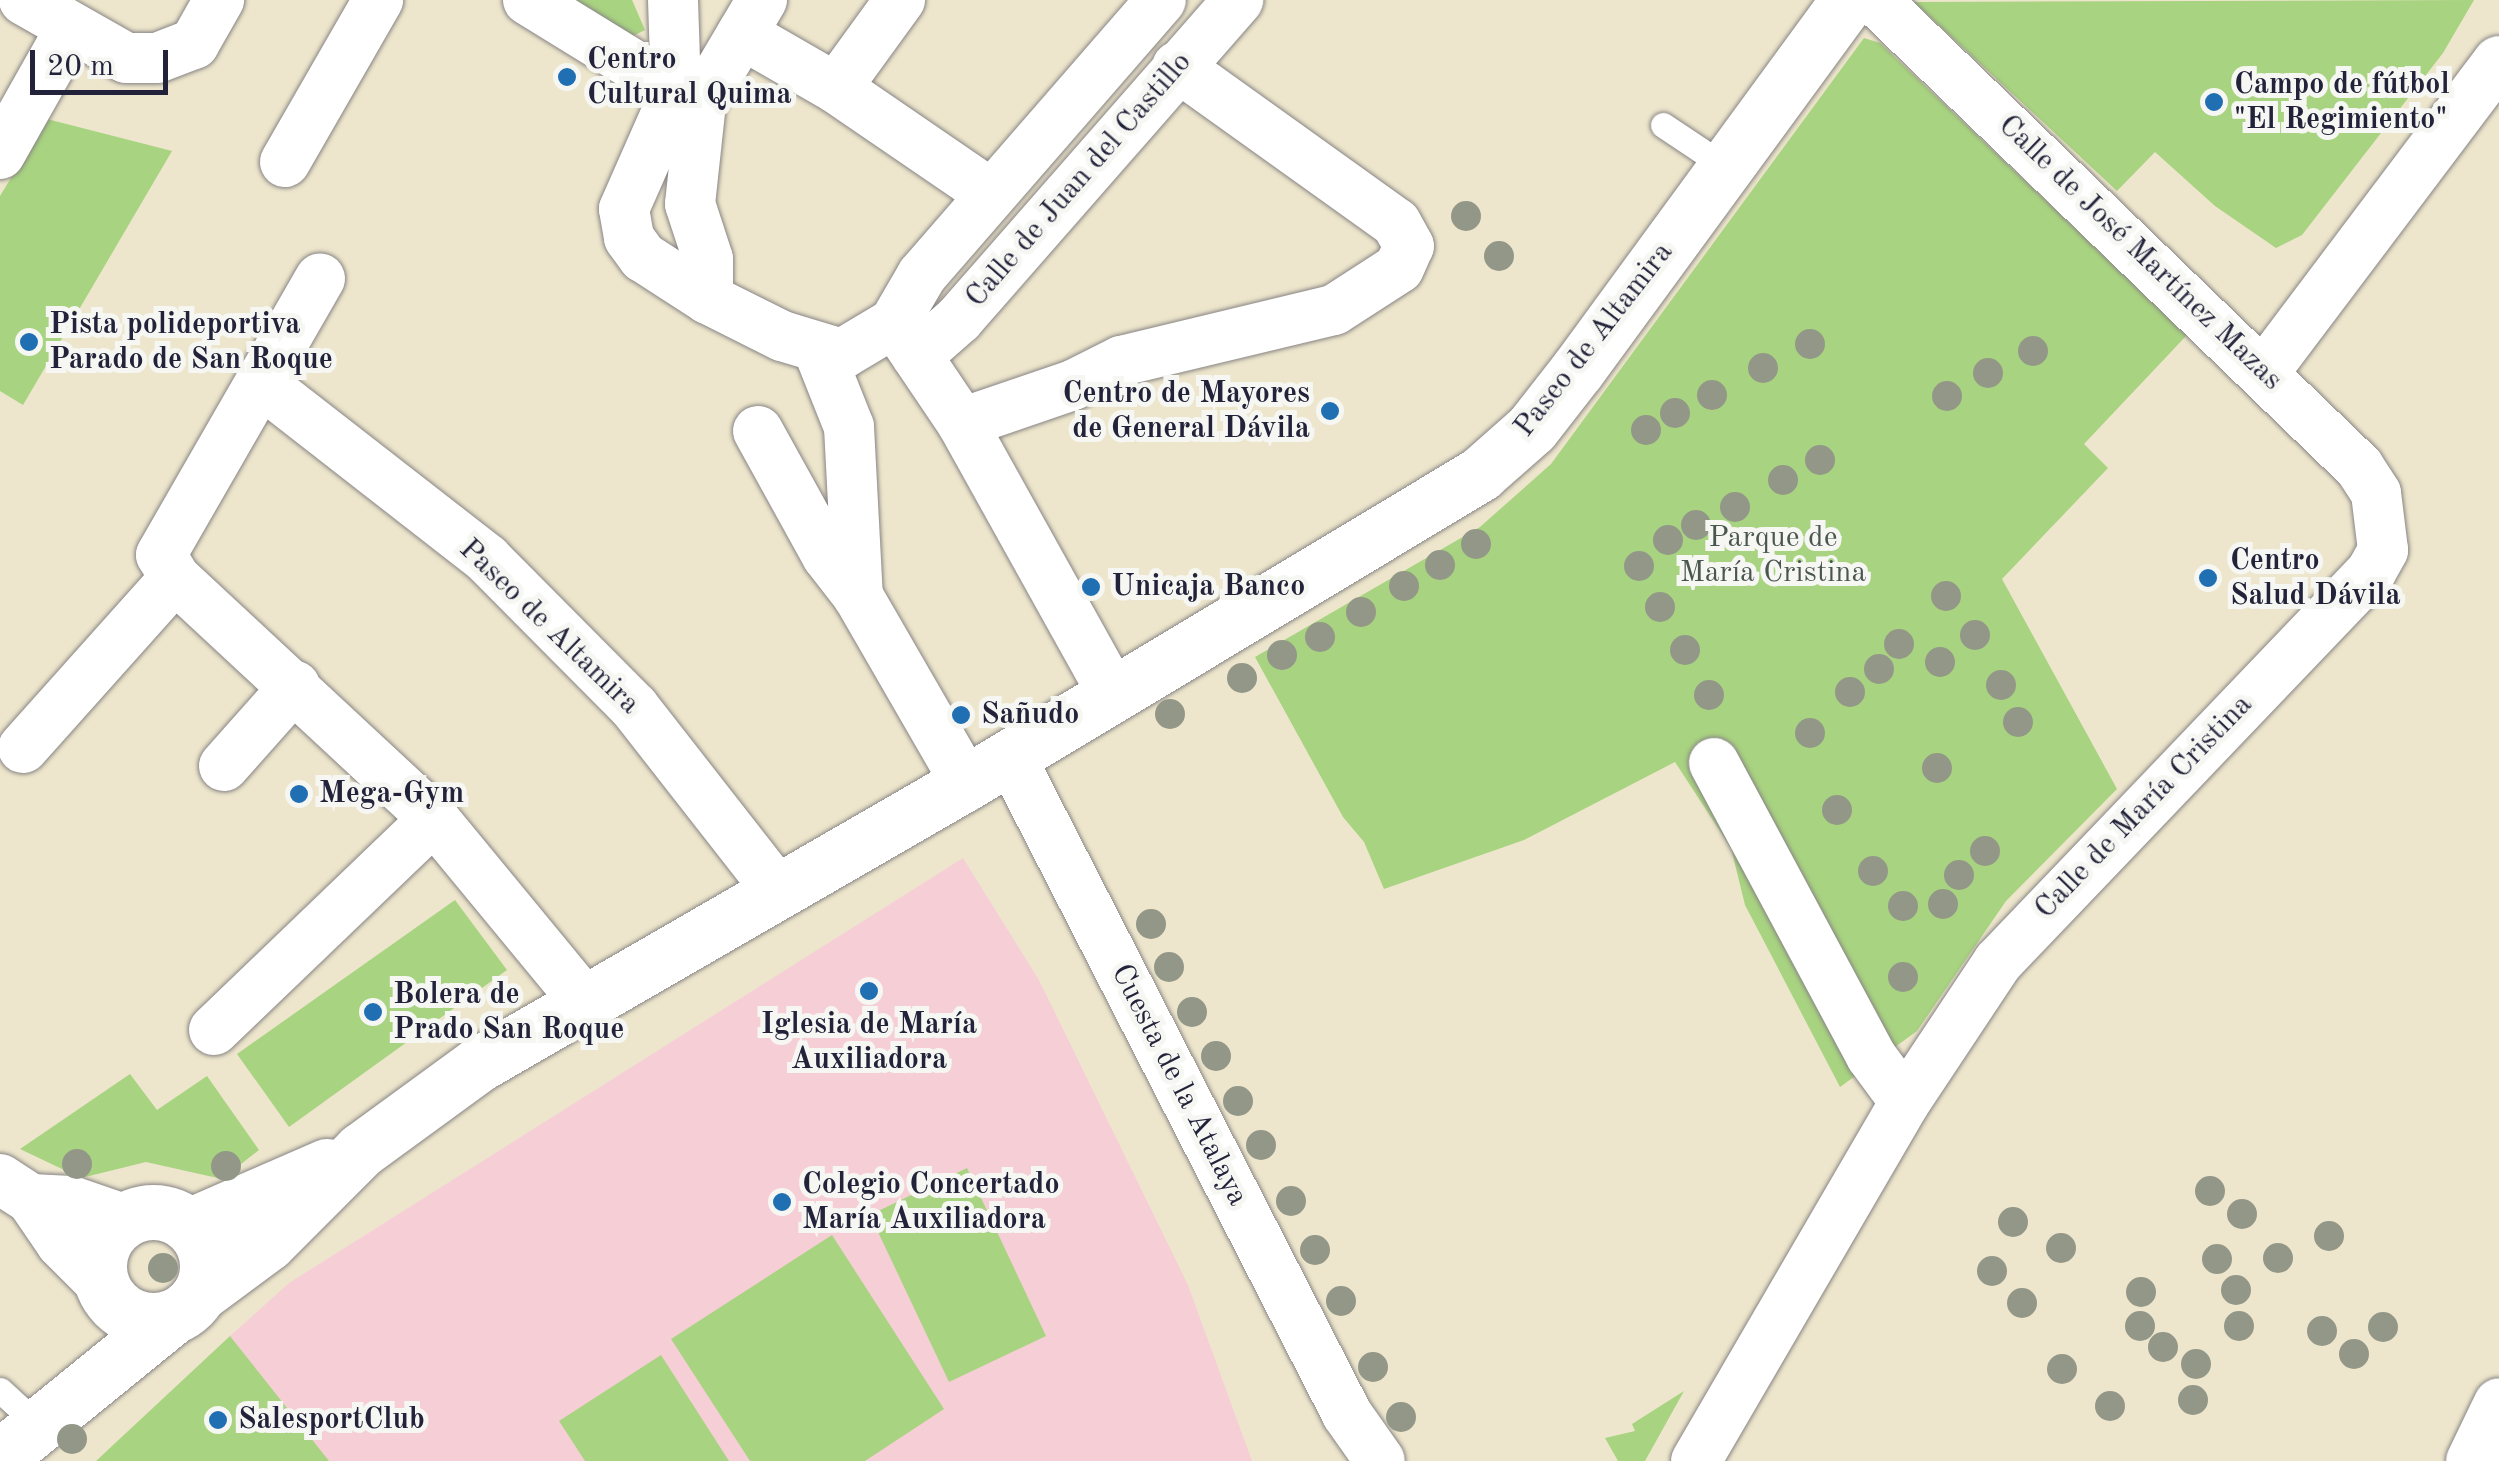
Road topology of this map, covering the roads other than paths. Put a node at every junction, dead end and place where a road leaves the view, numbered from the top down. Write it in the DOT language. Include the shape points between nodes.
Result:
graph roads {
  1 [pos="24,0"];
  2 [pos="220,0"];
  3 [pos="378,0"];
  4 [pos="528,0"];
  5 [pos="673,0"];
  6 [pos="900,0"];
  7 [pos="1161,0"];
  8 [pos="1238,0"];
  9 [pos="1848,0"];
  10 [pos="1875,0"];
  11 [pos="752,17"];
  12 [pos="71,28"];
  13 [pos="2499,60"];
  14 [pos="1176,66"];
  15 [pos="836,88"];
  16 [pos="676,91"];
  17 [pos="1663,125"];
  18 [pos="0,154"];
  19 [pos="284,162"];
  20 [pos="1726,167"];
  21 [pos="991,194"];
  22 [pos="320,278"];
  23 [pos="708,299"];
  24 [pos="906,340"];
  25 [pos="818,349"];
  26 [pos="2265,371"];
  27 [pos="283,400"];
  28 [pos="962,423"];
  29 [pos="758,431"];
  30 [pos="2384,522"];
  31 [pos="175,578"];
  32 [pos="858,596"];
  33 [pos="295,686"];
  34 [pos="1112,694"];
  35 [pos="22,748"];
  36 [pos="1714,763"];
  37 [pos="224,766"];
  38 [pos="988,770"];
  39 [pos="434,819"];
  40 [pos="778,891"];
  41 [pos="584,1001"];
  42 [pos="214,1030"];
  43 [pos="1906,1102"];
  44 [pos="361,1150"];
  45 [pos="16,1189"];
  46 [pos="124,1219"];
  47 [pos="191,1225"];
  48 [pos="106,1292"];
  49 [pos="186,1305"];
  50 [pos="2499,1403"];
  51 [pos="1347,1414"];
  52 [pos="12,1424"];
  53 [pos="1362,1461"];
  54 [pos="1380,1461"];
  55 [pos="1696,1461"];
  56 [pos="2471,1461"];
  1 -- 12 [label="street"];
  2 -- 12 [label="street" via="194,44 157,58 126,58"];
  3 -- 19 [label="street"];
  4 -- 16 [label="street"];
  5 -- 16 [label="street"];
  6 -- 15 [label="street"];
  7 -- 21 [label="street, Calle de Juan del Castillo"];
  8 -- 14 [label="street, Calle de Juan del Castillo"];
  9 -- 20 [label="main road, Paseo de Altamira"];
  10 -- 26 [label="street, Calle de José Martínez Mazas"];
  11 -- 15 [label="street"];
  11 -- 23 [label="street" via="701,103 690,204 708,259"];
  12 -- 18 [label="street"];
  13 -- 26 [label="street"];
  14 -- 24 [label="street, Calle de Juan del Castillo" via="960,319"];
  14 -- 28 [label="street" via="1396,223 1409,246 1399,268 1334,310 1122,362 1074,386"];
  15 -- 21 [label="street"];
  16 -- 23 [label="street" via="624,209 642,257"];
  17 -- 20 [label="lane"];
  20 -- 34 [label="main road, Paseo de Altamira" via="1532,428 1493,462 1418,516"];
  21 -- 24 [label="street, Calle de Juan del Castillo" via="922,276"];
  22 -- 31 [label="street" via="162,555"];
  23 -- 25 [label="street"];
  24 -- 25 [label="street"];
  24 -- 28 [label="street"];
  25 -- 32 [label="street" via="849,428"];
  26 -- 30 [label="street, Calle de José Martínez Mazas" via="2359,468"];
  27 -- 40 [label="street, Paseo de Altamira" via="487,560 634,707"];
  28 -- 34 [label="street"];
  29 -- 32 [label="street" via="827,556"];
  30 -- 43 [label="street, Calle de María Cristina" via="2383,550 2371,572 1998,962"];
  31 -- 33 [label="street"];
  31 -- 35 [label="street"];
  32 -- 38 [label="street"];
  33 -- 37 [label="street"];
  33 -- 39 [label="street"];
  34 -- 38 [label="main road, Paseo de Altamira"];
  36 -- 43 [label="street" via="1870,1056"];
  38 -- 40 [label="main road, Paseo de Altamira"];
  38 -- 51 [label="street, Cuesta de la Atalaya"];
  39 -- 41 [label="street"];
  39 -- 42 [label="street"];
  40 -- 41 [label="main road, Paseo de Altamira"];
  41 -- 44 [label="main road, Paseo de Altamira" via="478,1064"];
  43 -- 55 [label="street, Calle de María Cristina"];
  44 -- 47 [label="main road, Paseo de Altamira"];
  44 -- 49 [label="main road, Paseo de Altamira" via="268,1243"];
  45 -- 46 [label="street"];
  45 -- 48 [label="street"];
  46 -- 47 [label="main road" via="156,1211"];
  46 -- 48 [label="main road" via="105,1239"];
  47 -- 49 [label="main road" via="206,1256"];
  48 -- 49 [label="main road" via="138,1319"];
  48 -- 52 [label="main road, Paseo de Altamira"];
  49 -- 52 [label="main road, Paseo de Altamira"];
  50 -- 56 [label="street"];
  51 -- 53 [label="street, Cuesta de la Atalaya"];
  51 -- 54 [label="street, Cuesta de la Atalaya"];
}
